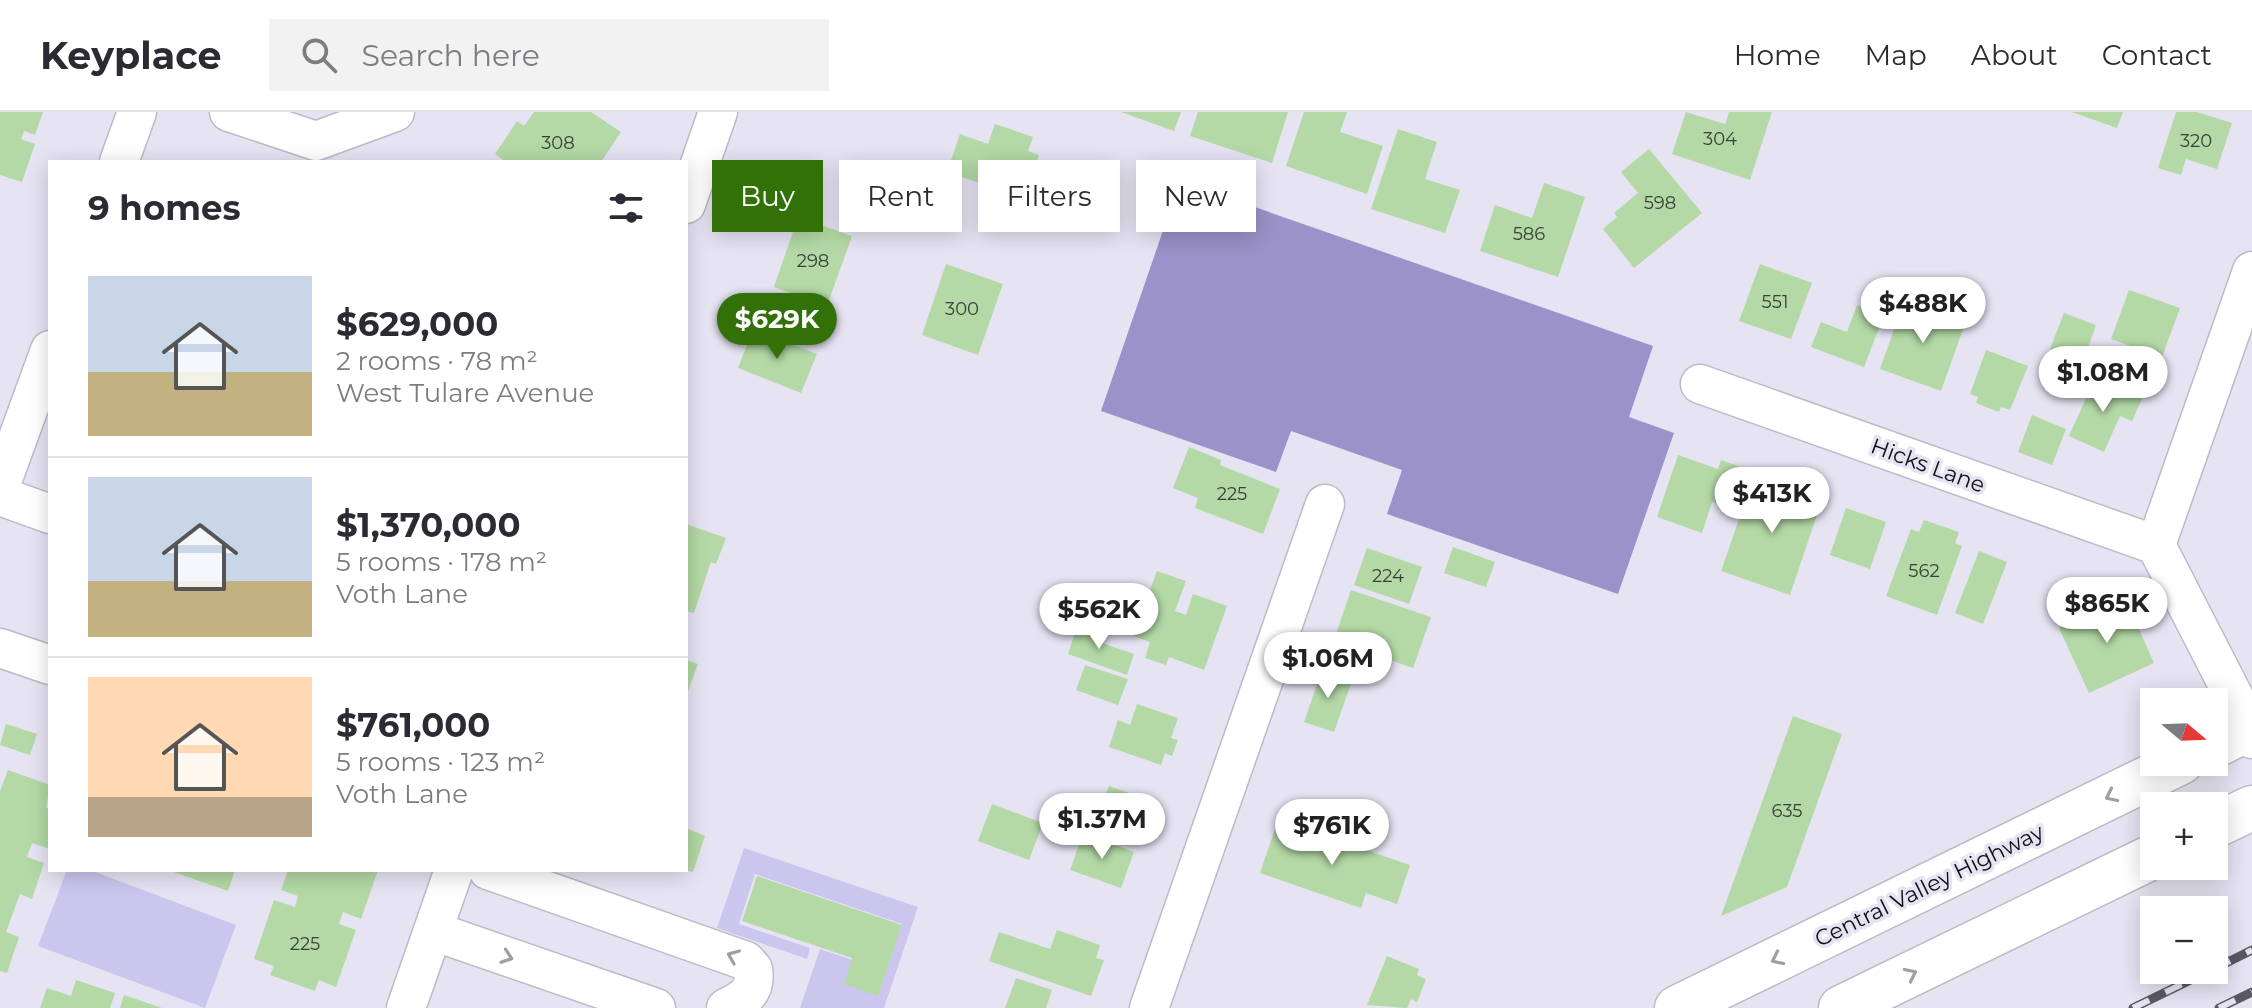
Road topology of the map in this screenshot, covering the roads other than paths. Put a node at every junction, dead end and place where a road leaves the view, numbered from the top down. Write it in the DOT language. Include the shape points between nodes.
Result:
graph roads {
  1 [pos="137,112"];
  2 [pos="229,112"];
  3 [pos="395,112"];
  4 [pos="718,112"];
  5 [pos="120,160"];
  6 [pos="688,198"];
  7 [pos="2252,271"];
  8 [pos="48,355"];
  9 [pos="1700,384"];
  10 [pos="0,487"];
  11 [pos="0,496"];
  12 [pos="1325,504"];
  13 [pos="48,513"];
  14 [pos="2156,545"];
  15 [pos="0,648"];
  16 [pos="48,664"];
  17 [pos="2241,736"];
  18 [pos="2152,776"];
  19 [pos="2252,808"];
  20 [pos="2228,819"];
  21 [pos="2140,863"];
  22 [pos="453,872"];
  23 [pos="494,872"];
  24 [pos="433,931"];
  25 [pos="406,1008"];
  26 [pos="656,1008"];
  27 [pos="726,1008"];
  28 [pos="1149,1008"];
  29 [pos="1677,1008"];
  30 [pos="1841,1008"];
  1 -- 5 [label="street"];
  2 -- 3 [label="street" via="316,141"];
  4 -- 6 [label="street"];
  7 -- 14 [label="street"];
  8 -- 10 [label="street"];
  9 -- 14 [label="street, Hicks Lane"];
  11 -- 13 [label="street"];
  12 -- 28 [label="street"];
  14 -- 17 [label="street" via="2234,697"];
  15 -- 16 [label="street"];
  18 -- 29 [label="main road, Central Valley Highway, one-way"];
  19 -- 20 [label="main road"];
  30 -- 21 [label="main road, one-way"];
  22 -- 24 [label="street"];
  27 -- 23 [label="street, one-way" via="747,998 753,985 753,969 746,961"];
  24 -- 25 [label="street"];
  24 -- 26 [label="street, one-way"];
}
